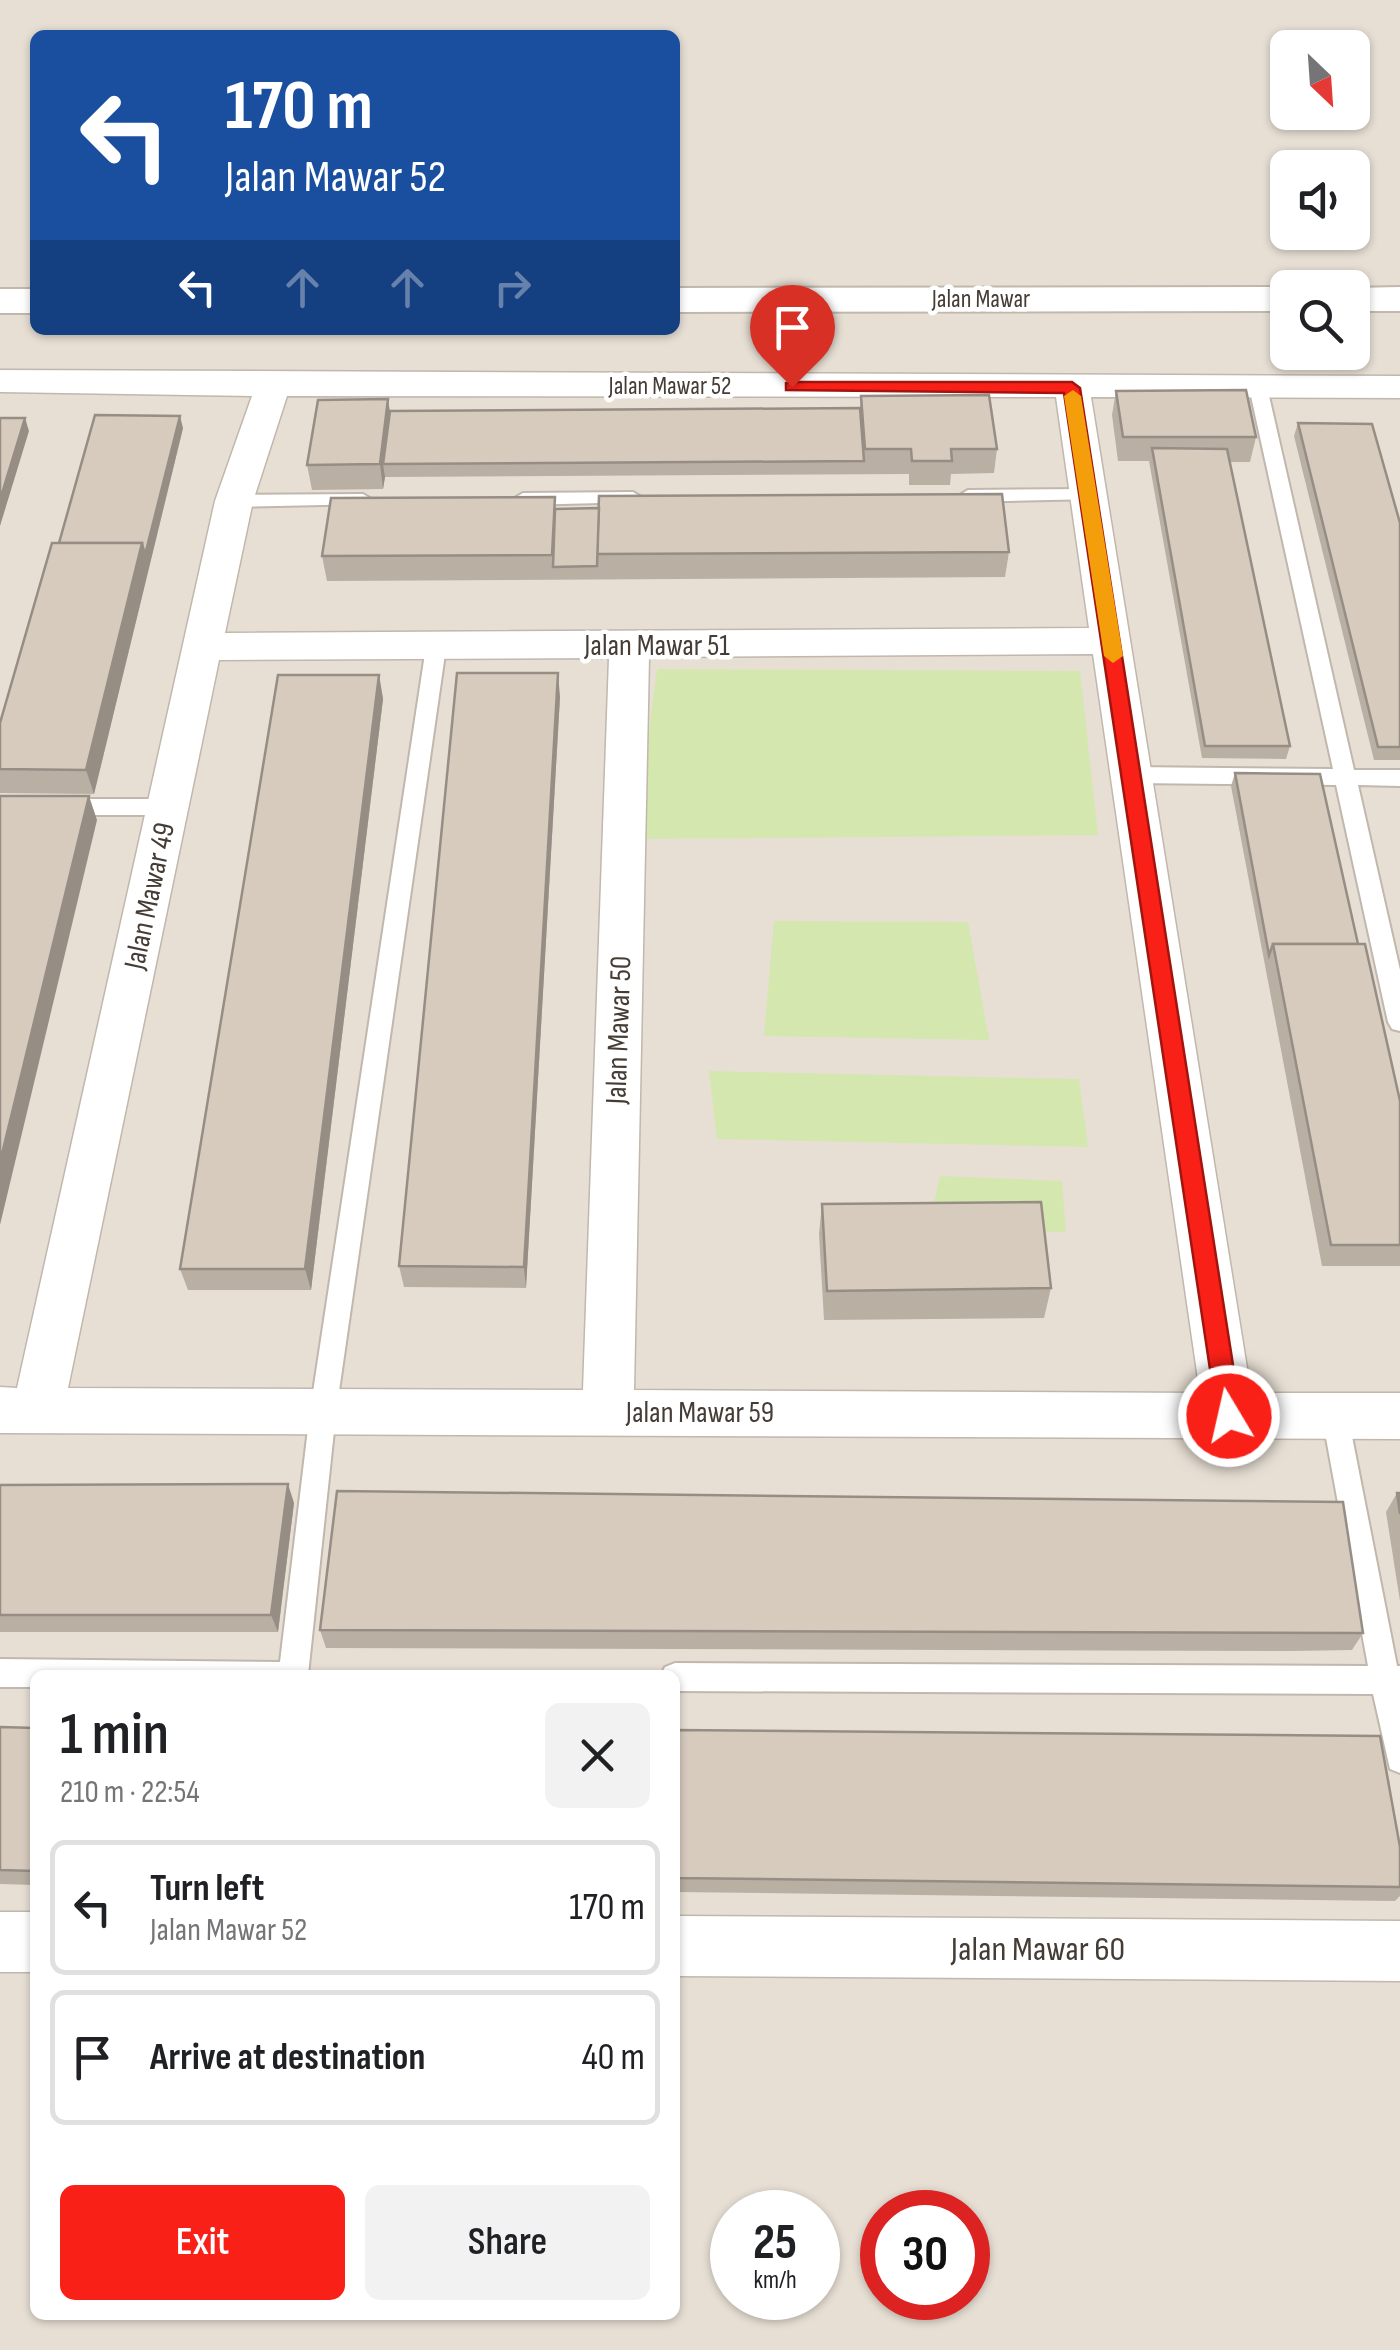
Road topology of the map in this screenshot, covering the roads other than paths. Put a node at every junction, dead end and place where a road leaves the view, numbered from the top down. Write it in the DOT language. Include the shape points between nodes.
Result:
graph roads {
  1 [pos="1270,299"];
  2 [pos="1370,299"];
  3 [pos="1400,299"];
  4 [pos="680,300"];
  5 [pos="0,301"];
  6 [pos="30,301"];
  7 [pos="0,380"];
  8 [pos="274,385"];
  9 [pos="1258,387"];
  10 [pos="1400,387"];
  11 [pos="1072,388"];
  12 [pos="1088,495"];
  13 [pos="949,496"];
  14 [pos="651,498"];
  15 [pos="492,499"];
  16 [pos="393,500"];
  17 [pos="234,501"];
  18 [pos="1111,641"];
  19 [pos="202,647"];
  20 [pos="436,647"];
  21 [pos="629,647"];
  22 [pos="1130,775"];
  23 [pos="1345,778"];
  24 [pos="1400,778"];
  25 [pos="169,807"];
  26 [pos="0,808"];
  27 [pos="1400,1022"];
  28 [pos="19,1410"];
  29 [pos="323,1412"];
  30 [pos="608,1413"];
  31 [pos="1229,1416"];
  32 [pos="1335,1416"];
  33 [pos="1400,1416"];
  34 [pos="294,1670"];
  35 [pos="0,1674"];
  36 [pos="30,1674"];
  37 [pos="680,1677"];
  38 [pos="1392,1680"];
  39 [pos="1400,1759"];
  40 [pos="0,1942"];
  41 [pos="30,1942"];
  42 [pos="680,1946"];
  43 [pos="1400,1951"];
  1 -- 4 [label="street, Jalan Mawar"];
  2 -- 3 [label="street"];
  5 -- 6 [label="street"];
  7 -- 8 [label="street, Jalan Mawar 52"];
  8 -- 11 [label="street, Jalan Mawar 52"];
  8 -- 17 [label="street, Jalan Mawar 49"];
  9 -- 10 [label="street, Jalan Mawar 52"];
  9 -- 11 [label="street, Jalan Mawar 52"];
  9 -- 23 [label="lane"];
  11 -- 12 [label="street"];
  12 -- 13 [label="lane"];
  12 -- 18 [label="street"];
  14 -- 15 [label="lane"];
  16 -- 17 [label="lane"];
  17 -- 19 [label="street, Jalan Mawar 49"];
  18 -- 21 [label="street, Jalan Mawar 51"];
  18 -- 22 [label="street"];
  19 -- 20 [label="street, Jalan Mawar 51"];
  19 -- 25 [label="street, Jalan Mawar 49"];
  20 -- 21 [label="street, Jalan Mawar 51"];
  20 -- 29 [label="lane"];
  21 -- 30 [label="street, Jalan Mawar 50"];
  22 -- 23 [label="lane"];
  22 -- 31 [label="street"];
  23 -- 24 [label="lane"];
  23 -- 27 [label="lane"];
  25 -- 26 [label="lane"];
  25 -- 28 [label="street, Jalan Mawar 49"];
  28 -- 29 [label="street, Jalan Mawar 59"];
  29 -- 30 [label="street, Jalan Mawar 59"];
  29 -- 34 [label="lane"];
  30 -- 31 [label="street, Jalan Mawar 59"];
  31 -- 32 [label="street, Jalan Mawar 59"];
  32 -- 33 [label="street, Jalan Mawar 59"];
  32 -- 38 [label="lane"];
  35 -- 36 [label="lane"];
  37 -- 38 [label="lane"];
  38 -- 39 [label="lane"];
  40 -- 41 [label="street"];
  42 -- 43 [label="street, Jalan Mawar 60"];
}
